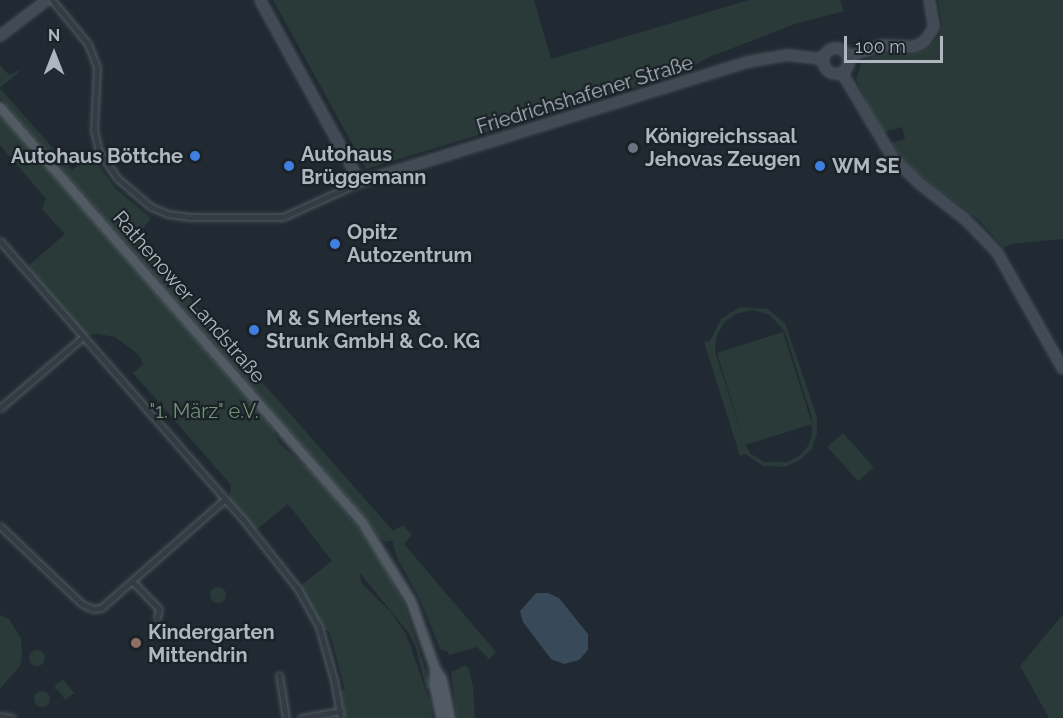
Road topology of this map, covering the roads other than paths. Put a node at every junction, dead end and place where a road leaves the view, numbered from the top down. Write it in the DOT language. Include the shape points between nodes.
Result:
graph roads {
  1 [pos="47,0"];
  2 [pos="52,0"];
  3 [pos="260,0"];
  4 [pos="930,0"];
  5 [pos="0,36"];
  6 [pos="848,57"];
  7 [pos="823,59"];
  8 [pos="842,73"];
  9 [pos="0,107"];
  10 [pos="360,182"];
  11 [pos="0,241"];
  12 [pos="83,337"];
  13 [pos="1063,369"];
  14 [pos="0,408"];
  15 [pos="225,499"];
  16 [pos="0,526"];
  17 [pos="132,581"];
  18 [pos="157,618"];
  19 [pos="435,668"];
  20 [pos="279,675"];
  21 [pos="340,711"];
  22 [pos="0,716"];
  23 [pos="12,718"];
  24 [pos="286,718"];
  25 [pos="301,718"];
  26 [pos="341,718"];
  27 [pos="441,718"];
  28 [pos="450,718"];
  1 -- 5 [label="street"];
  2 -- 10 [label="street" via="88,44 97,67 94,130 99,151 117,178 151,207 190,217 283,217"];
  3 -- 10 [label="street"];
  4 -- 6 [label="street" via="934,27 924,42 913,47 883,45"];
  6 -- 7 [label="street, Friedrichshafener Straße" via="843,50 834,48"];
  6 -- 8 [label="street" via="848,66"];
  7 -- 8 [label="street, Friedrichshafener Straße" via="828,72"];
  7 -- 10 [label="street, Friedrichshafener Straße" via="788,55 747,63"];
  8 -- 13 [label="street, Friedrichshafener Straße" via="892,158 965,219 997,252"];
  9 -- 19 [label="main road, Rathenower Landstraße" via="362,522 411,601"];
  11 -- 12 [label="street"];
  12 -- 14 [label="street"];
  12 -- 15 [label="street"];
  15 -- 17 [label="street"];
  15 -- 21 [label="street" via="282,567 309,607 325,645"];
  16 -- 17 [label="street" via="87,608 101,608"];
  17 -- 18 [label="street" via="159,609"];
  19 -- 27 [label="main road, Rathenower Landstraße"];
  19 -- 28 [label="main road, Rathenower Landstraße" via="442,679"];
  20 -- 24 [label="street"];
  21 -- 25 [label="street"];
  21 -- 26 [label="street"];
  22 -- 23 [label="street"];
}
